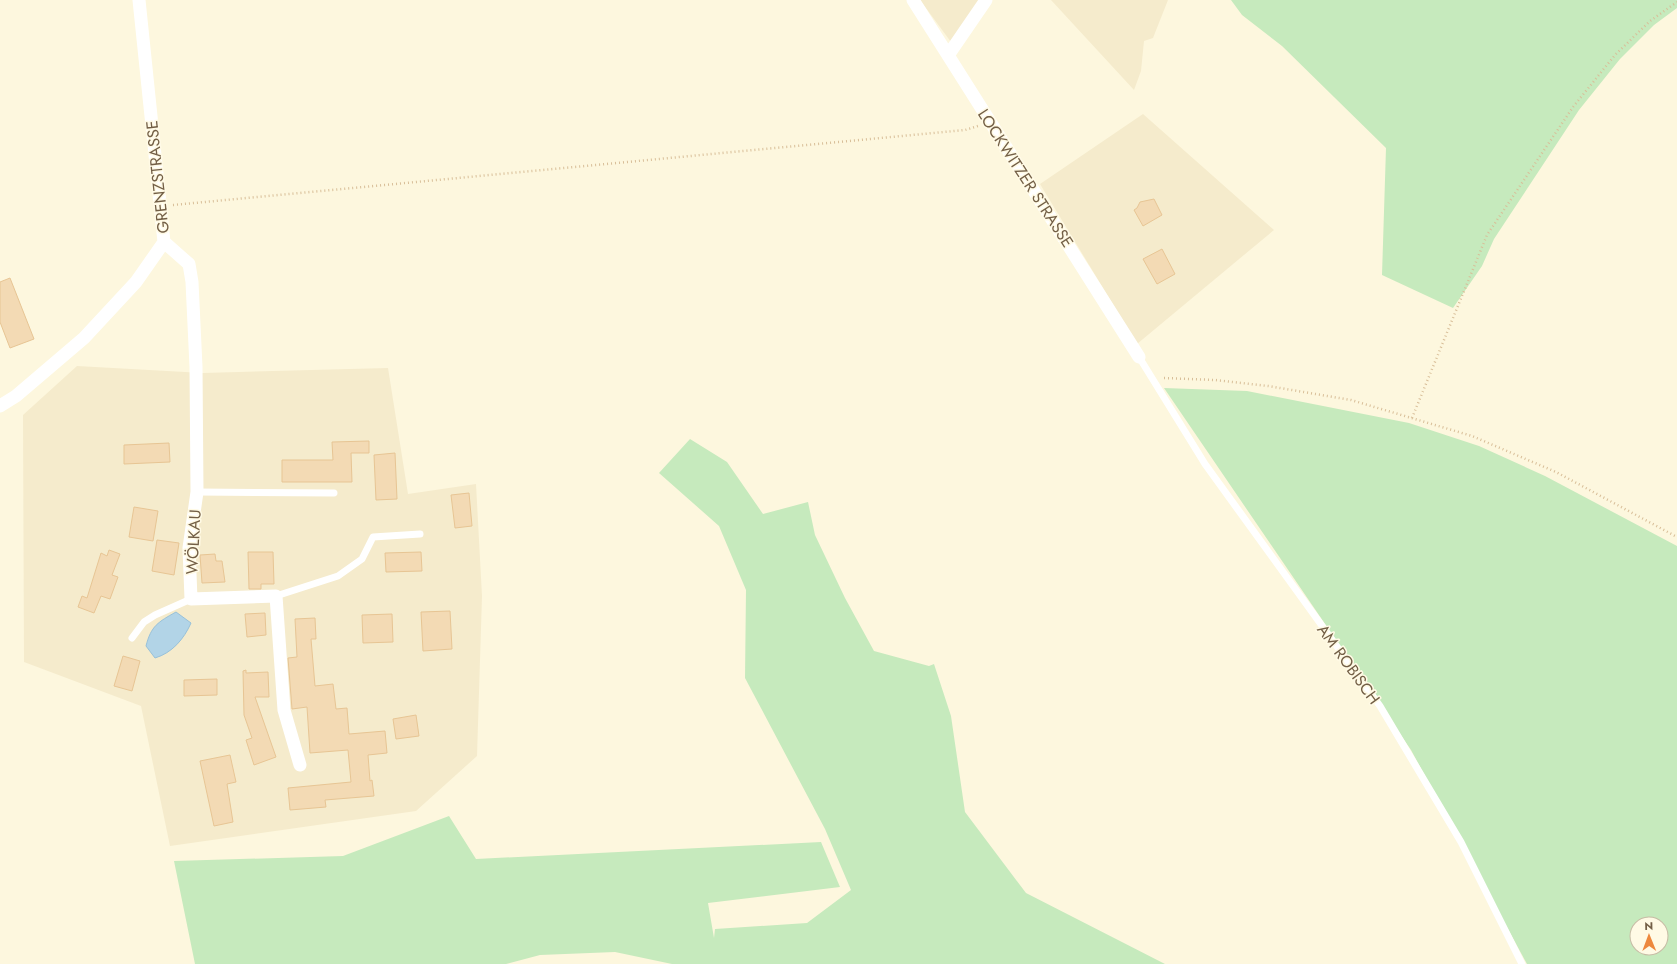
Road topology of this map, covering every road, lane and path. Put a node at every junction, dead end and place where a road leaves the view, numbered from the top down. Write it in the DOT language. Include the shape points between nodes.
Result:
graph roads {
  1 [pos="139,0"];
  2 [pos="913,0"];
  3 [pos="986,0"];
  4 [pos="1677,2"];
  5 [pos="949,54"];
  6 [pos="990,122"];
  7 [pos="160,206"];
  8 [pos="164,242"];
  9 [pos="1139,356"];
  10 [pos="1153,379"];
  11 [pos="0,406"];
  12 [pos="1412,418"];
  13 [pos="197,492"];
  14 [pos="334,493"];
  15 [pos="420,534"];
  16 [pos="1677,537"];
  17 [pos="276,596"];
  18 [pos="191,599"];
  19 [pos="132,638"];
  20 [pos="300,764"];
  21 [pos="1522,964"];
  1 -- 7 [label="street, GRENZSTRASSE"];
  2 -- 5 [label="street, LOCKWITZER STRASSE"];
  3 -- 5 [label="street"];
  4 -- 12 [label="path" via="1650,21 1615,55 1573,107 1487,235"];
  5 -- 6 [label="street, LOCKWITZER STRASSE"];
  6 -- 7 [label="path" via="965,130"];
  6 -- 9 [label="street, LOCKWITZER STRASSE"];
  7 -- 8 [label="street, GRENZSTRASSE"];
  8 -- 11 [label="street, GRENZSTRASSE" via="136,282 84,338 16,396"];
  8 -- 13 [label="street, WÖLKAU" via="189,264 192,282"];
  9 -- 10 [label="lane, AM ROBISCH"];
  10 -- 12 [label="path" via="1208,379 1268,386 1351,400"];
  10 -- 21 [label="lane, AM ROBISCH" via="1205,464 1380,706 1461,842"];
  12 -- 16 [label="path" via="1472,436 1556,472"];
  13 -- 14 [label="lane"];
  13 -- 18 [label="street, WÖLKAU" via="189,548"];
  15 -- 17 [label="lane" via="373,537 362,559 338,576"];
  17 -- 18 [label="street, WÖLKAU"];
  17 -- 20 [label="street" via="284,710"];
  18 -- 19 [label="lane" via="144,622"];
}
